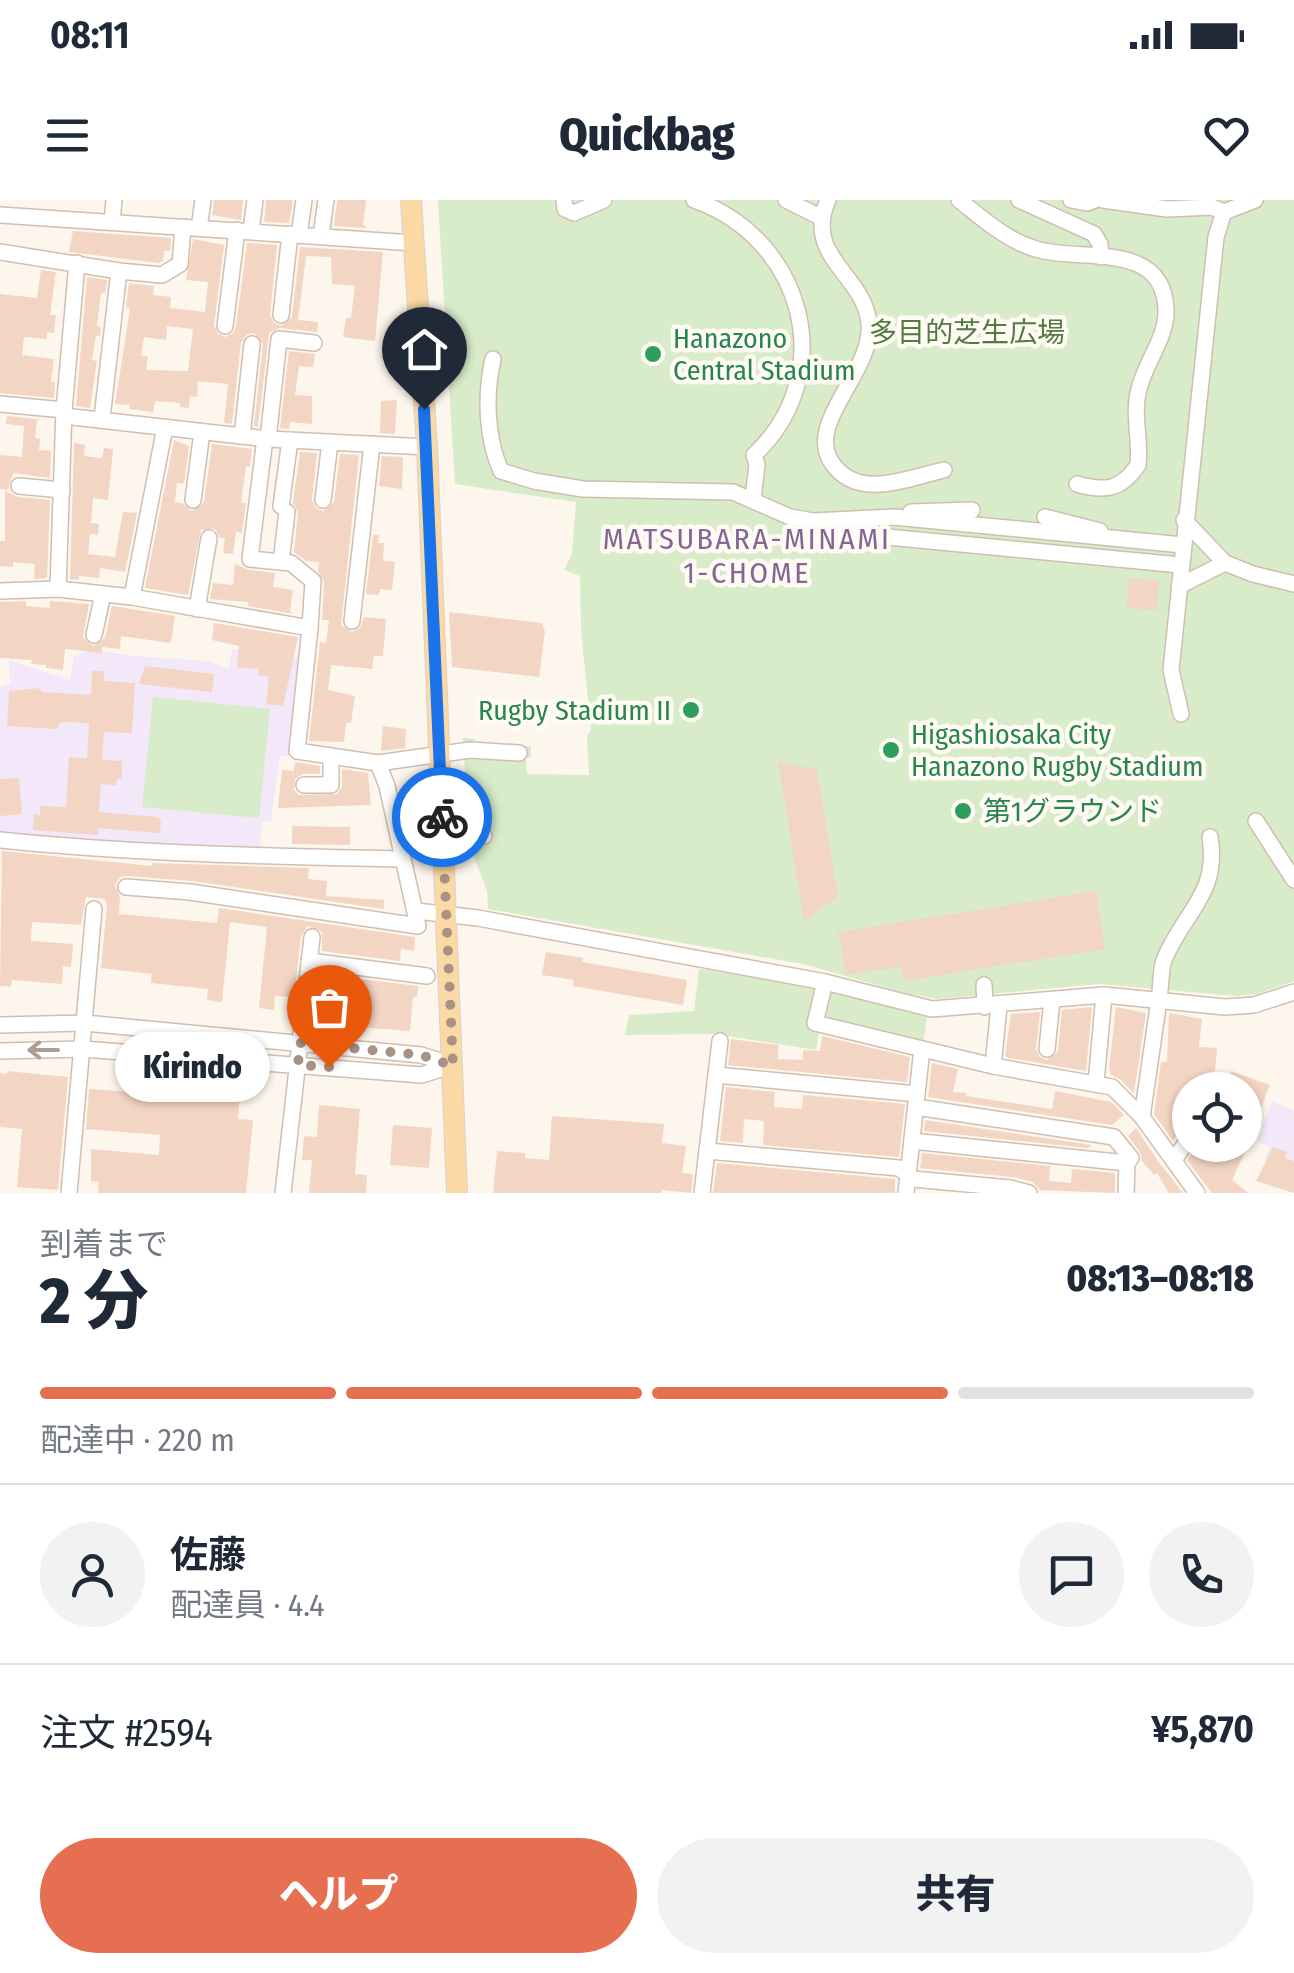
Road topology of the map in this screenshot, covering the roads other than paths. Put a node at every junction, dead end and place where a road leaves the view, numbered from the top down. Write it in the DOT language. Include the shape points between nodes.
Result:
graph roads {
  1 [pos="71,200"];
  2 [pos="114,200"];
  3 [pos="203,200"];
  4 [pos="255,200"];
  5 [pos="304,200"];
  6 [pos="326,200"];
  7 [pos="411,200"];
  8 [pos="564,200"];
  9 [pos="604,200"];
  10 [pos="786,200"];
  11 [pos="828,200"];
  12 [pos="959,200"];
  13 [pos="1019,200"];
  14 [pos="1071,200"];
  15 [pos="1095,200"];
  16 [pos="1103,200"];
  17 [pos="1255,200"];
  18 [pos="706,202"];
  19 [pos="1224,212"];
  20 [pos="0,215"];
  21 [pos="822,218"];
  22 [pos="69,219"];
  23 [pos="112,222"];
  24 [pos="191,227"];
  25 [pos="244,231"];
  26 [pos="295,234"];
  27 [pos="321,236"];
  28 [pos="414,243"];
  29 [pos="0,252"];
  30 [pos="1101,257"];
  31 [pos="77,264"];
  32 [pos="119,271"];
  33 [pos="281,315"];
  34 [pos="225,326"];
  35 [pos="314,343"];
  36 [pos="252,344"];
  37 [pos="493,359"];
  38 [pos="0,404"];
  39 [pos="64,413"];
  40 [pos="102,418"];
  41 [pos="165,428"];
  42 [pos="202,432"];
  43 [pos="242,436"];
  44 [pos="266,438"];
  45 [pos="290,440"];
  46 [pos="330,442"];
  47 [pos="372,444"];
  48 [pos="426,446"];
  49 [pos="944,470"];
  50 [pos="1076,484"];
  51 [pos="20,486"];
  52 [pos="62,490"];
  53 [pos="753,499"];
  54 [pos="193,500"];
  55 [pos="323,500"];
  56 [pos="972,510"];
  57 [pos="894,516"];
  58 [pos="1045,517"];
  59 [pos="1184,520"];
  60 [pos="825,531"];
  61 [pos="209,538"];
  62 [pos="1118,538"];
  63 [pos="1182,544"];
  64 [pos="282,562"];
  65 [pos="1225,563"];
  66 [pos="1180,565"];
  67 [pos="1294,584"];
  68 [pos="1179,586"];
  69 [pos="58,589"];
  70 [pos="0,591"];
  71 [pos="103,594"];
  72 [pos="132,597"];
  73 [pos="197,609"];
  74 [pos="352,621"];
  75 [pos="310,628"];
  76 [pos="94,634"];
  77 [pos="1182,714"];
  78 [pos="519,753"];
  79 [pos="439,754"];
  80 [pos="332,756"];
  81 [pos="378,763"];
  82 [pos="304,785"];
  83 [pos="463,818"];
  84 [pos="1256,821"];
  85 [pos="484,836"];
  86 [pos="1210,836"];
  87 [pos="0,840"];
  88 [pos="401,858"];
  89 [pos="1294,880"];
  90 [pos="126,887"];
  91 [pos="94,909"];
  92 [pos="416,912"];
  93 [pos="447,914"];
  94 [pos="312,937"];
  95 [pos="308,961"];
  96 [pos="427,976"];
  97 [pos="825,982"];
  98 [pos="984,984"];
  99 [pos="1294,992"];
  100 [pos="1104,995"];
  101 [pos="1159,996"];
  102 [pos="1052,1000"];
  103 [pos="992,1006"];
  104 [pos="85,1023"];
  105 [pos="0,1025"];
  106 [pos="720,1042"];
  107 [pos="300,1043"];
  108 [pos="83,1049"];
  109 [pos="1047,1049"];
  110 [pos="922,1050"];
  111 [pos="0,1051"];
  112 [pos="298,1065"];
  113 [pos="453,1066"];
  114 [pos="992,1066"];
  115 [pos="716,1075"];
  116 [pos="1096,1083"];
  117 [pos="916,1100"];
  118 [pos="1142,1117"];
  119 [pos="912,1141"];
  120 [pos="707,1151"];
  121 [pos="1172,1157"];
  122 [pos="1175,1162"];
  123 [pos="1127,1163"];
  124 [pos="908,1174"];
  125 [pos="69,1193"];
  126 [pos="283,1193"];
  127 [pos="456,1193"];
  128 [pos="702,1193"];
  129 [pos="906,1193"];
  130 [pos="1029,1193"];
  131 [pos="1126,1193"];
  132 [pos="1197,1193"];
  1 -- 22 [label="street"];
  2 -- 23 [label="street"];
  3 -- 24 [label="street"];
  4 -- 25 [label="street"];
  5 -- 26 [label="street"];
  6 -- 27 [label="street"];
  7 -- 28 [label="main road"];
  8 -- 9 [label="street" via="574,213"];
  10 -- 21 [label="street"];
  11 -- 21 [label="street"];
  12 -- 30 [label="street" via="1031,248"];
  13 -- 30 [label="street" via="1094,234"];
  14 -- 15 [label="street"];
  16 -- 19 [label="street"];
  17 -- 19 [label="street"];
  18 -- 53 [label="street" via="752,232 784,273 800,314 796,388 780,425 754,455"];
  19 -- 59 [label="street"];
  20 -- 22 [label="street"];
  21 -- 49 [label="street" via="829,255 859,291 869,327 864,358 826,430 827,456 856,484"];
  22 -- 23 [label="street"];
  23 -- 24 [label="street"];
  24 -- 25 [label="street"];
  24 -- 32 [label="street" via="180,264 162,275"];
  25 -- 26 [label="street"];
  25 -- 34 [label="street"];
  26 -- 27 [label="street"];
  26 -- 33 [label="street"];
  27 -- 28 [label="street"];
  28 -- 48 [label="main road"];
  29 -- 31 [label="street"];
  30 -- 50 [label="street" via="1145,267 1164,296 1166,314 1138,391 1138,465 1106,490"];
  31 -- 32 [label="street"];
  31 -- 39 [label="street"];
  32 -- 40 [label="street"];
  35 -- 44 [label="street" via="278,339"];
  36 -- 43 [label="street"];
  37 -- 53 [label="street" via="490,448 501,471 583,489 732,492"];
  38 -- 39 [label="street"];
  39 -- 40 [label="street"];
  39 -- 52 [label="street"];
  40 -- 41 [label="street"];
  41 -- 42 [label="street"];
  41 -- 72 [label="street"];
  42 -- 43 [label="street"];
  42 -- 54 [label="street"];
  43 -- 44 [label="street"];
  44 -- 45 [label="street"];
  44 -- 64 [label="street" via="250,559"];
  45 -- 46 [label="street"];
  45 -- 64 [label="street"];
  46 -- 47 [label="street"];
  46 -- 55 [label="street"];
  47 -- 48 [label="street"];
  47 -- 74 [label="street"];
  48 -- 79 [label="main road"];
  51 -- 52 [label="street"];
  52 -- 69 [label="street"];
  53 -- 57 [label="street" via="812,521"];
  56 -- 57 [label="street"];
  57 -- 62 [label="street"];
  58 -- 62 [label="street"];
  59 -- 63 [label="street"];
  59 -- 65 [label="street"];
  60 -- 66 [label="street"];
  61 -- 73 [label="street"];
  62 -- 63 [label="street"];
  63 -- 66 [label="street"];
  64 -- 75 [label="street" via="313,581"];
  65 -- 67 [label="street"];
  65 -- 68 [label="street"];
  66 -- 68 [label="street"];
  68 -- 77 [label="street" via="1171,670"];
  69 -- 70 [label="street"];
  69 -- 71 [label="street"];
  71 -- 72 [label="street"];
  71 -- 76 [label="street"];
  72 -- 73 [label="street"];
  73 -- 75 [label="street"];
  75 -- 80 [label="street" via="297,752"];
  78 -- 79 [label="street"];
  79 -- 81 [label="street"];
  79 -- 93 [label="main road"];
  80 -- 81 [label="street"];
  80 -- 82 [label="street" via="331,785"];
  81 -- 88 [label="street"];
  83 -- 85 [label="street" via="477,818 478,836"];
  84 -- 89 [label="street"];
  86 -- 101 [label="street" via="1211,878 1164,962"];
  87 -- 88 [label="street" via="238,856"];
  88 -- 92 [label="street"];
  90 -- 92 [label="street" via="418,926"];
  91 -- 104 [label="street"];
  92 -- 93 [label="street"];
  93 -- 97 [label="street"];
  93 -- 113 [label="main road"];
  94 -- 95 [label="street"];
  95 -- 96 [label="street"];
  95 -- 107 [label="street"];
  97 -- 103 [label="street" via="932,1010"];
  97 -- 110 [label="street" via="815,1023"];
  98 -- 103 [label="street"];
  99 -- 101 [label="street" via="1226,1007"];
  100 -- 101 [label="street"];
  100 -- 102 [label="street"];
  100 -- 116 [label="street"];
  101 -- 118 [label="street"];
  102 -- 103 [label="street"];
  102 -- 109 [label="street"];
  103 -- 114 [label="street"];
  104 -- 105 [label="street"];
  104 -- 107 [label="street"];
  104 -- 108 [label="street"];
  106 -- 115 [label="street"];
  107 -- 112 [label="street"];
  107 -- 113 [label="street" via="421,1055"];
  108 -- 111 [label="street, one-way"];
  108 -- 112 [label="street"];
  108 -- 125 [label="street"];
  110 -- 114 [label="street"];
  110 -- 117 [label="street"];
  112 -- 113 [label="street" via="422,1075"];
  112 -- 126 [label="street"];
  113 -- 127 [label="main road"];
  114 -- 116 [label="street"];
  115 -- 117 [label="street"];
  115 -- 120 [label="street"];
  116 -- 118 [label="street" via="1112,1087"];
  117 -- 119 [label="street"];
  117 -- 123 [label="street" via="1114,1137 1131,1158"];
  118 -- 121 [label="street"];
  119 -- 123 [label="street"];
  119 -- 124 [label="street"];
  120 -- 124 [label="street"];
  120 -- 128 [label="street"];
  122 -- 132 [label="street"];
  123 -- 131 [label="street"];
  124 -- 129 [label="street"];
  124 -- 130 [label="street"];
}
